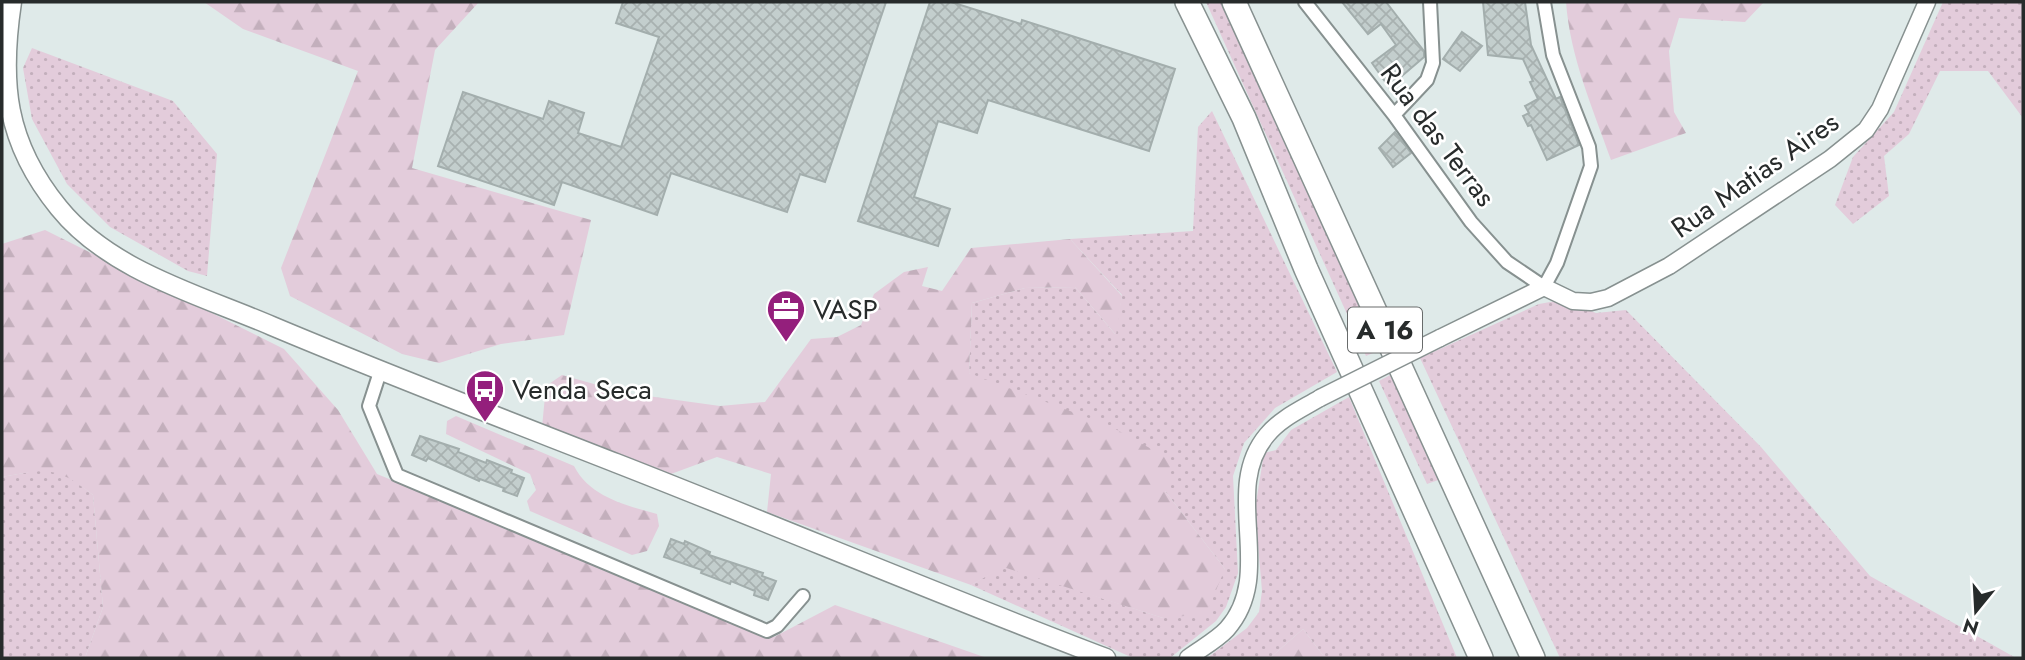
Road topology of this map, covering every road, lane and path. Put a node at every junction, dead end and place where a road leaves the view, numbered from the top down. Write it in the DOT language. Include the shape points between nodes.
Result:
graph roads {
  1 [pos="1187,2"];
  2 [pos="1234,2"];
  3 [pos="1305,2"];
  4 [pos="1430,2"];
  5 [pos="1544,2"];
  6 [pos="1927,2"];
  7 [pos="9,8"];
  8 [pos="1394,115"];
  9 [pos="1544,287"];
  10 [pos="380,372"];
  11 [pos="803,596"];
  12 [pos="1106,658"];
  13 [pos="1188,658"];
  14 [pos="1481,658"];
  15 [pos="1533,658"];
  1 -- 14 [label="highway, A 16" via="1244,118 1306,269"];
  2 -- 15 [label="highway, A 16"];
  3 -- 8 [label="street, Rua das Terras"];
  4 -- 8 [label="street" via="1433,63 1427,80"];
  5 -- 9 [label="street" via="1553,55 1589,147 1591,166"];
  6 -- 9 [label="street, Rua Matias Aires" via="1880,109 1866,130 1830,159 1669,266 1608,298 1573,301"];
  7 -- 10 [label="main road" via="4,66 7,100 27,160 59,208 101,248 156,277"];
  8 -- 9 [label="street, Rua das Terras" via="1471,222 1507,262"];
  9 -- 13 [label="street, bridge" via="1320,398 1266,436 1246,478 1249,582 1227,629"];
  10 -- 11 [label="street" via="369,406 397,475 767,631"];
  10 -- 12 [label="main road"];
}
